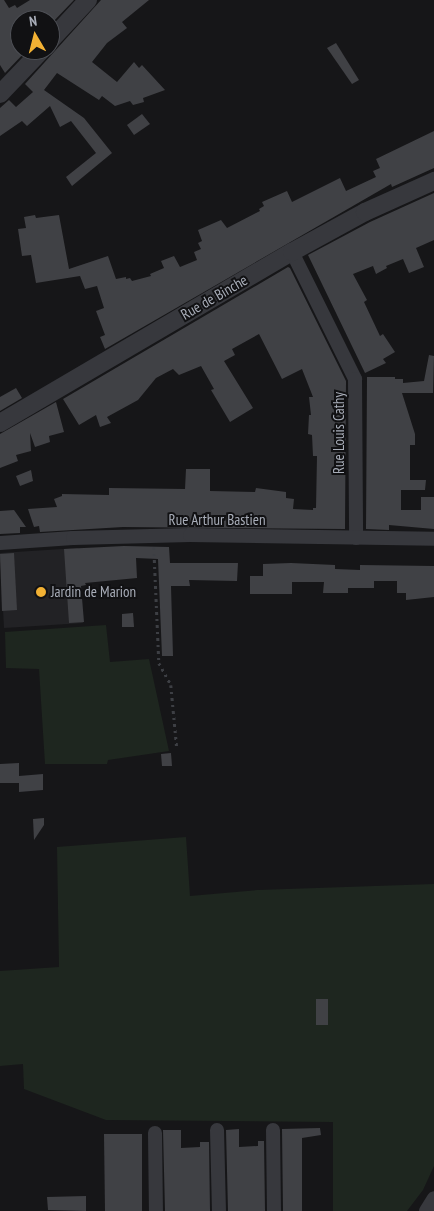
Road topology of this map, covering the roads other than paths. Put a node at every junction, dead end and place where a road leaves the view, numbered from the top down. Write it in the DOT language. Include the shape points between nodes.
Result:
graph roads {
  1 [pos="88,0"];
  2 [pos="60,30"];
  3 [pos="32,60"];
  4 [pos="0,94"];
  5 [pos="434,182"];
  6 [pos="292,252"];
  7 [pos="0,423"];
  8 [pos="356,538"];
  9 [pos="434,540"];
  10 [pos="0,543"];
  11 [pos="217,1130"];
  12 [pos="273,1130"];
  13 [pos="156,1133"];
  14 [pos="434,1198"];
  15 [pos="156,1211"];
  16 [pos="219,1211"];
  17 [pos="274,1211"];
  18 [pos="426,1211"];
  1 -- 2 [label="street"];
  3 -- 4 [label="street"];
  5 -- 6 [label="street, Rue de Binche" via="365,212"];
  6 -- 7 [label="street, Rue de Binche"];
  6 -- 8 [label="street, Rue Louis Cathy" via="355,379"];
  8 -- 9 [label="street, Rue Arthur Bastien"];
  8 -- 10 [label="street, Rue Arthur Bastien" via="154,536"];
  11 -- 16 [label="street"];
  12 -- 17 [label="street"];
  13 -- 15 [label="street"];
  14 -- 18 [label="street"];
}
